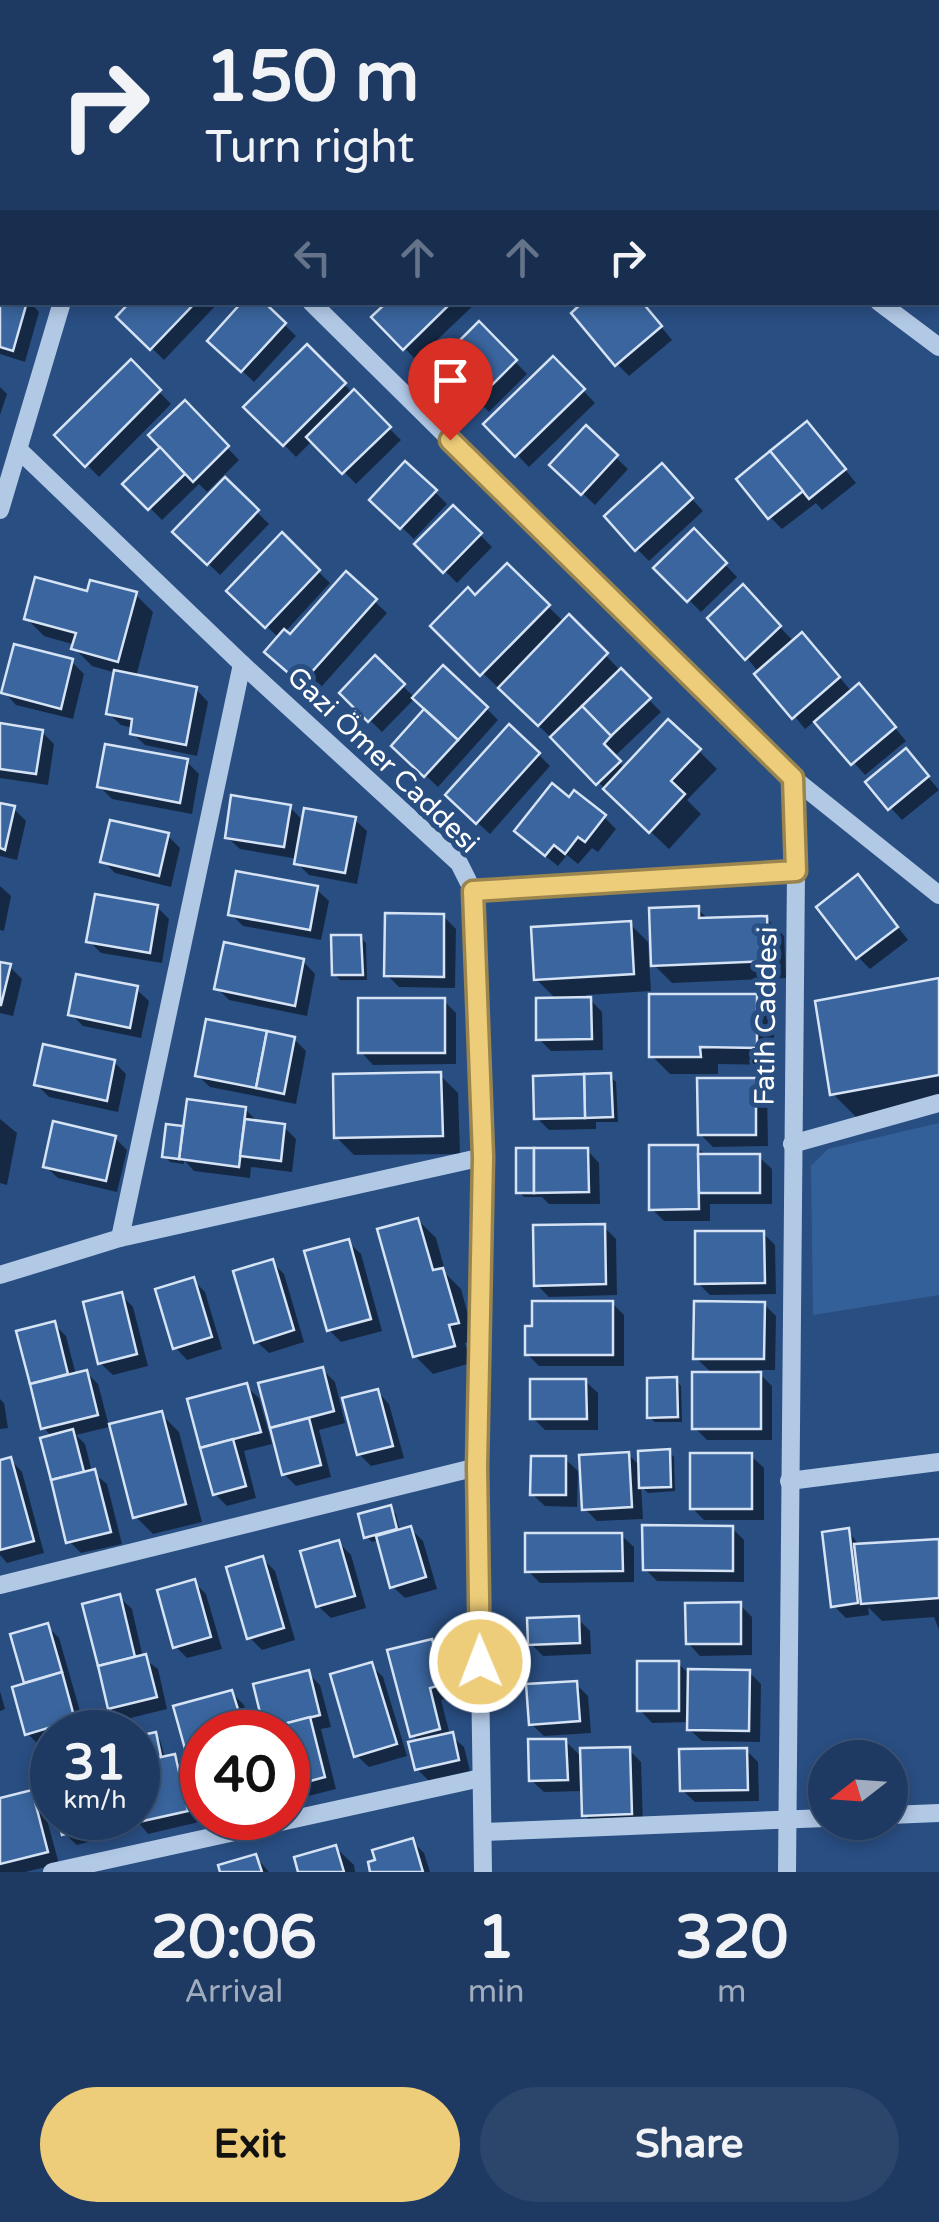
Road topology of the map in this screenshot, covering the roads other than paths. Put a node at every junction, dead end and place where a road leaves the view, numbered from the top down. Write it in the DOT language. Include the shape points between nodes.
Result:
graph roads {
  1 [pos="61,305"];
  2 [pos="314,305"];
  3 [pos="883,305"];
  4 [pos="939,347"];
  5 [pos="19,450"];
  6 [pos="0,510"];
  7 [pos="242,664"];
  8 [pos="793,778"];
  9 [pos="796,871"];
  10 [pos="473,891"];
  11 [pos="939,896"];
  12 [pos="939,1103"];
  13 [pos="792,1144"];
  14 [pos="483,1157"];
  15 [pos="120,1238"];
  16 [pos="0,1275"];
  17 [pos="939,1462"];
  18 [pos="477,1467"];
  19 [pos="789,1481"];
  20 [pos="0,1585"];
  21 [pos="481,1778"];
  22 [pos="939,1812"];
  23 [pos="908,1814"];
  24 [pos="808,1819"];
  25 [pos="786,1820"];
  26 [pos="483,1832"];
  27 [pos="52,1872"];
  28 [pos="483,1872"];
  29 [pos="787,1872"];
  1 -- 5 [label="street"];
  2 -- 8 [label="street"];
  3 -- 4 [label="street"];
  5 -- 6 [label="street"];
  5 -- 7 [label="street, Gazi Ömer Caddesi"];
  7 -- 10 [label="street, Gazi Ömer Caddesi" via="458,863"];
  7 -- 15 [label="street"];
  8 -- 9 [label="street, Fatih Caddesi"];
  8 -- 11 [label="street"];
  9 -- 10 [label="street"];
  9 -- 13 [label="street, Fatih Caddesi"];
  10 -- 14 [label="street, Gazi Ömer Caddesi"];
  12 -- 13 [label="street"];
  13 -- 19 [label="street, Fatih Caddesi"];
  14 -- 15 [label="street"];
  14 -- 18 [label="street, Gazi Ömer Caddesi"];
  15 -- 16 [label="street"];
  17 -- 19 [label="street"];
  18 -- 20 [label="street"];
  18 -- 21 [label="street, Gazi Ömer Caddesi"];
  19 -- 25 [label="street, Fatih Caddesi"];
  21 -- 26 [label="street, Gazi Ömer Caddesi"];
  21 -- 27 [label="street"];
  22 -- 23 [label="street"];
  24 -- 25 [label="street"];
  25 -- 26 [label="street"];
  25 -- 29 [label="street, Fatih Caddesi"];
  26 -- 28 [label="street, Gazi Ömer Caddesi"];
}
